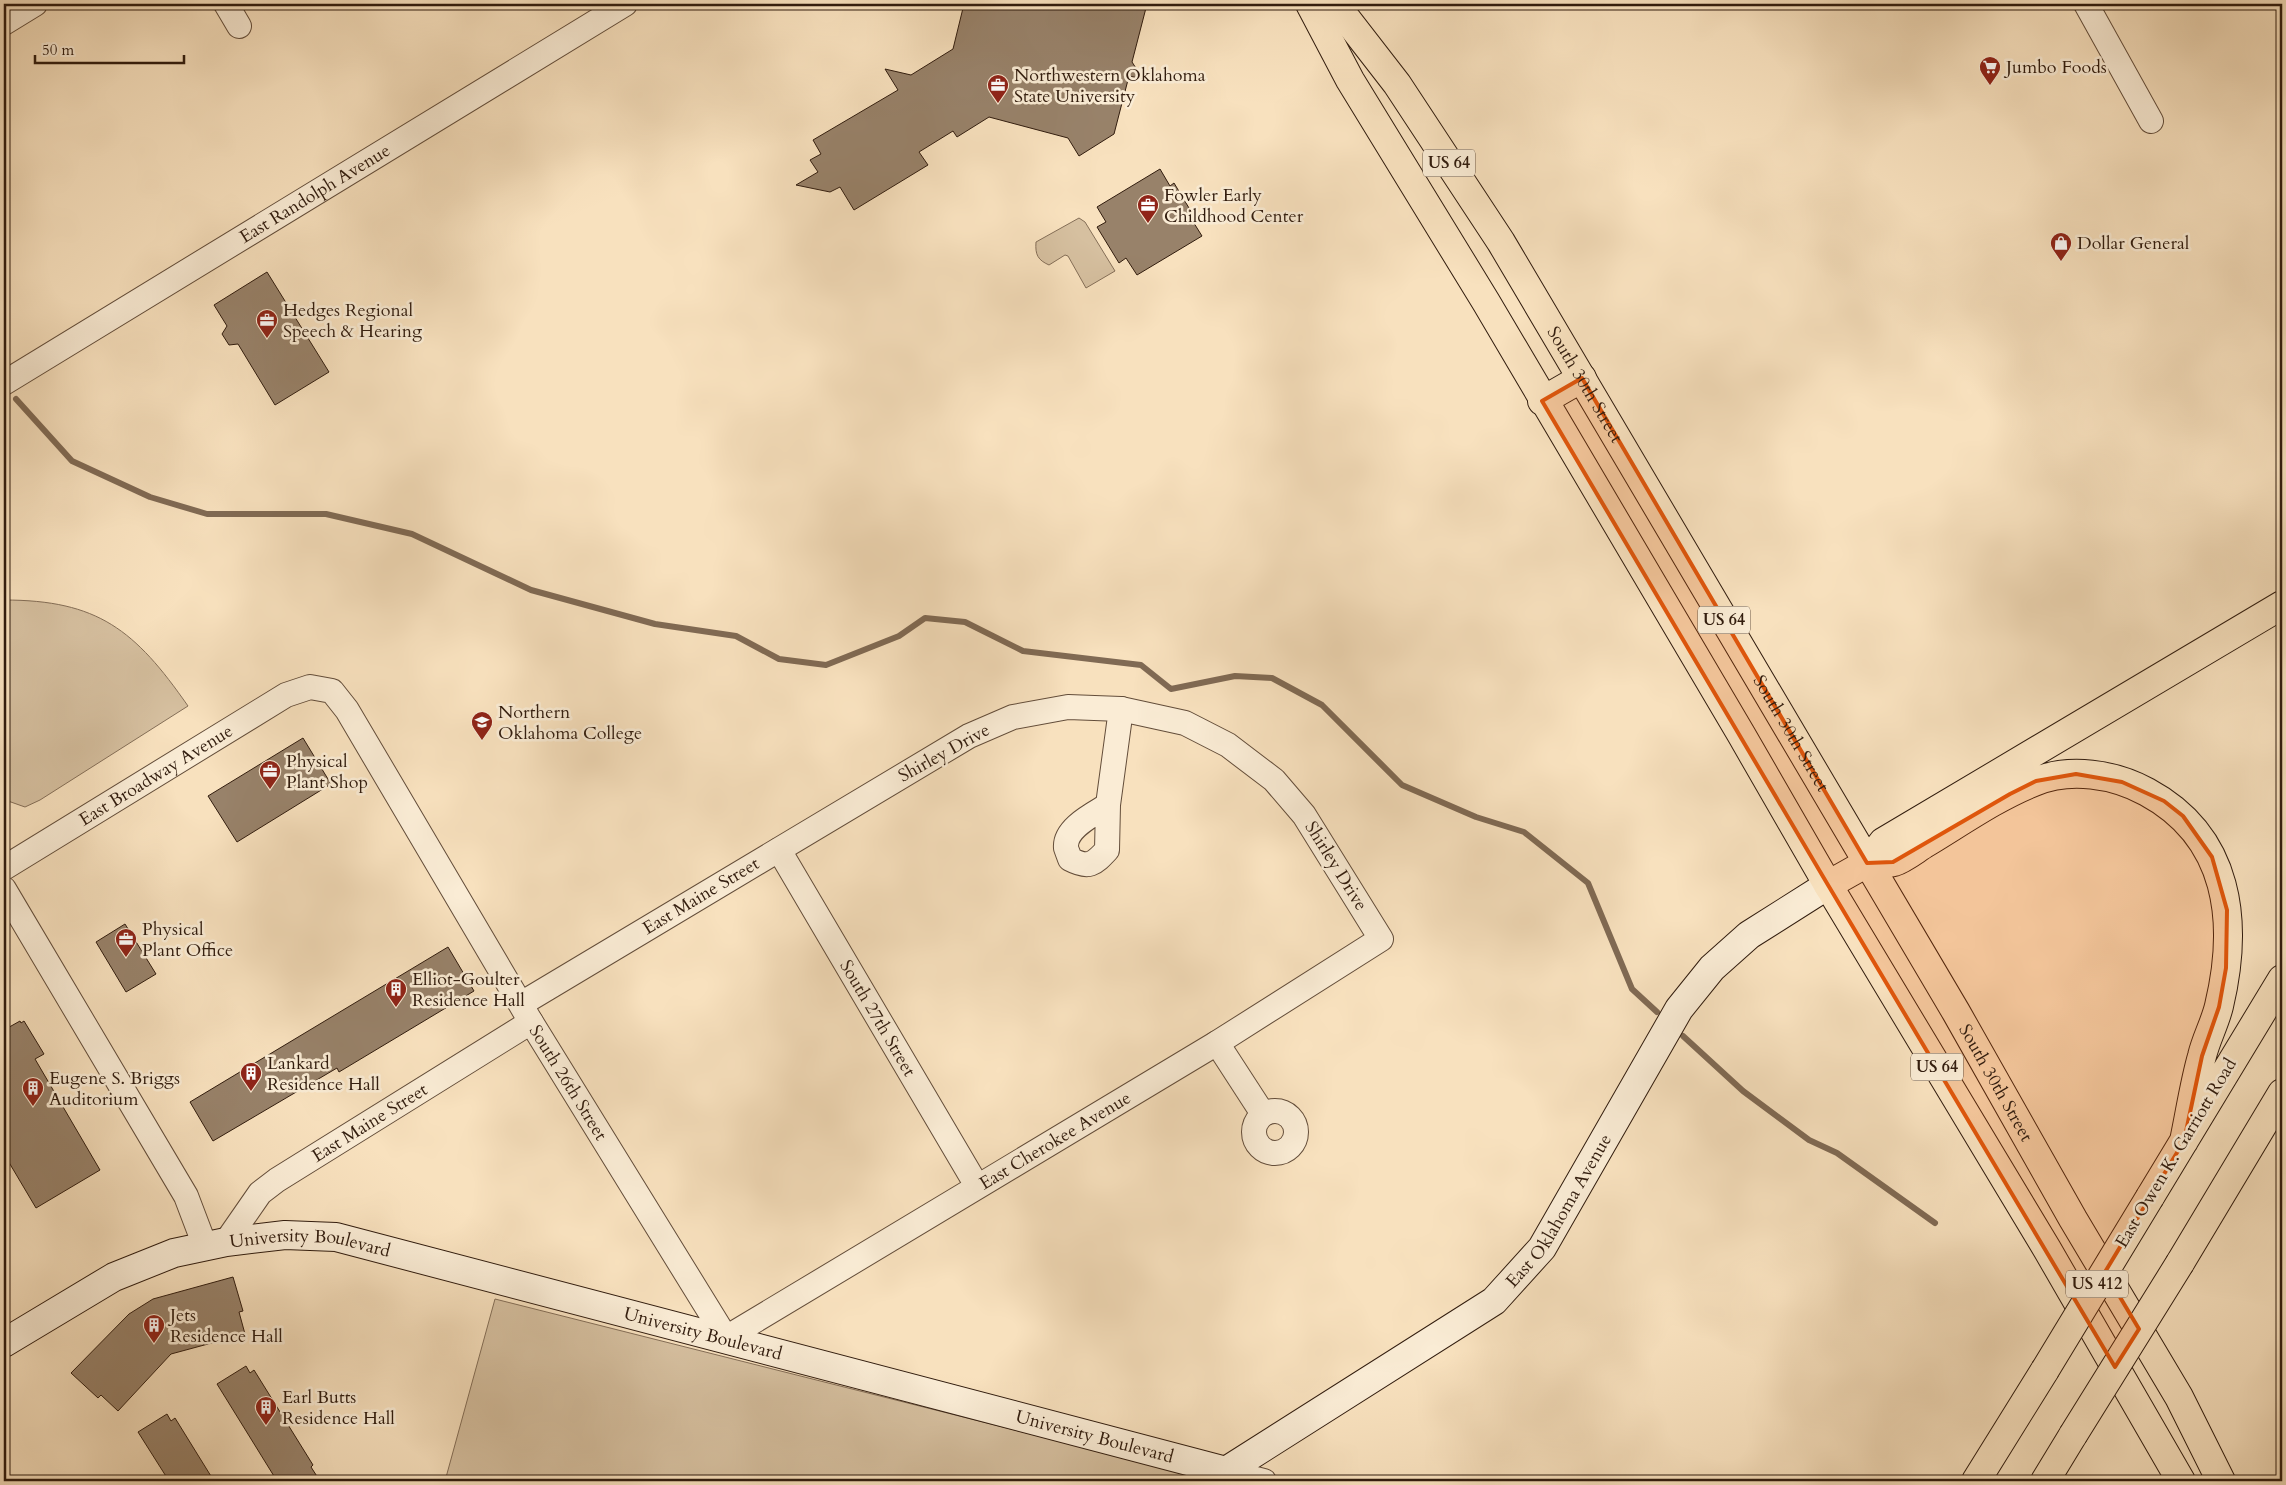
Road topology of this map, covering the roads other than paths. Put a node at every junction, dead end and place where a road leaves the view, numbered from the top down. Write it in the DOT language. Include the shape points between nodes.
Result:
graph roads {
  1 [pos="35,4"];
  2 [pos="226,4"];
  3 [pos="625,4"];
  4 [pos="1310,4"];
  5 [pos="1335,4"];
  6 [pos="2086,4"];
  7 [pos="4,23"];
  8 [pos="239,26"];
  9 [pos="2151,121"];
  10 [pos="1582,378"];
  11 [pos="4,383"];
  12 [pos="1542,401"];
  13 [pos="2282,604"];
  14 [pos="310,688"];
  15 [pos="1121,709"];
  16 [pos="1108,805"];
  17 [pos="779,850"];
  18 [pos="1867,863"];
  19 [pos="4,868"];
  20 [pos="1828,886"];
  21 [pos="4,889"];
  22 [pos="1381,939"];
  23 [pos="2282,979"];
  24 [pos="526,1013"];
  25 [pos="1217,1043"];
  26 [pos="2282,1093"];
  27 [pos="1263,1114"];
  28 [pos="2184,1141"];
  29 [pos="977,1186"];
  30 [pos="215,1244"];
  31 [pos="726,1338"];
  32 [pos="4,1343"];
  33 [pos="1226,1471"];
  34 [pos="1264,1481"];
  35 [pos="1976,1481"];
  36 [pos="2045,1481"];
  37 [pos="2181,1481"];
  38 [pos="2221,1481"];
  1 -- 7 [label="street"];
  2 -- 8 [label="street"];
  3 -- 11 [label="street, East Randolph Avenue"];
  4 -- 12 [label="main road, US 64" via="1350,80 1486,302"];
  5 -- 10 [label="main road, South 30th Street / US 64" via="1397,84 1496,233"];
  6 -- 9 [label="street"];
  10 -- 12 [label="main road"];
  10 -- 18 [label="main road, South 30th Street / US 64"];
  12 -- 20 [label="main road, US 64"];
  13 -- 18 [label="main road" via="1883,842"];
  14 -- 19 [label="street, East Broadway Avenue" via="286,695"];
  14 -- 24 [label="street, South 26th Street" via="332,691 347,710"];
  15 -- 16 [label="street"];
  15 -- 17 [label="street, Shirley Drive" via="1068,707 1013,717 969,736"];
  15 -- 22 [label="street, Shirley Drive" via="1185,723 1228,745 1274,780 1304,815"];
  17 -- 24 [label="street, East Maine Street"];
  17 -- 29 [label="street, South 27th Street"];
  18 -- 20 [label="main road"];
  18 -- 28 [label="main road" via="1894,862 2010,794 2036,781 2057,776 2100,776 2122,782 2164,801 2183,816 2212,857 2221,880 2228,936 2219,1007 2202,1056"];
  18 -- 38 [label="main road, South 30th Street" via="2179,1397"];
  20 -- 33 [label="street, East Oklahoma Avenue" via="1749,936 1712,968 1679,1009 1542,1248 1494,1301"];
  20 -- 37 [label="main road, US 64"];
  21 -- 30 [label="street"];
  22 -- 25 [label="street, East Cherokee Avenue"];
  23 -- 28 [label="main road, East Owen K. Garriott Road"];
  24 -- 30 [label="street, East Maine Street" via="277,1180 260,1193"];
  24 -- 31 [label="street, South 26th Street"];
  25 -- 27 [label="street"];
  25 -- 29 [label="street, East Cherokee Avenue"];
  26 -- 36 [label="main road, bridge"];
  28 -- 35 [label="main road, East Owen K. Garriott Road / US 412, bridge"];
  29 -- 31 [label="street, East Cherokee Avenue"];
  30 -- 31 [label="street, University Boulevard" via="285,1235 336,1237"];
  30 -- 32 [label="street, University Boulevard" via="174,1253 114,1277"];
  31 -- 33 [label="street, University Boulevard"];
  33 -- 34 [label="street, University Boulevard"];
}
